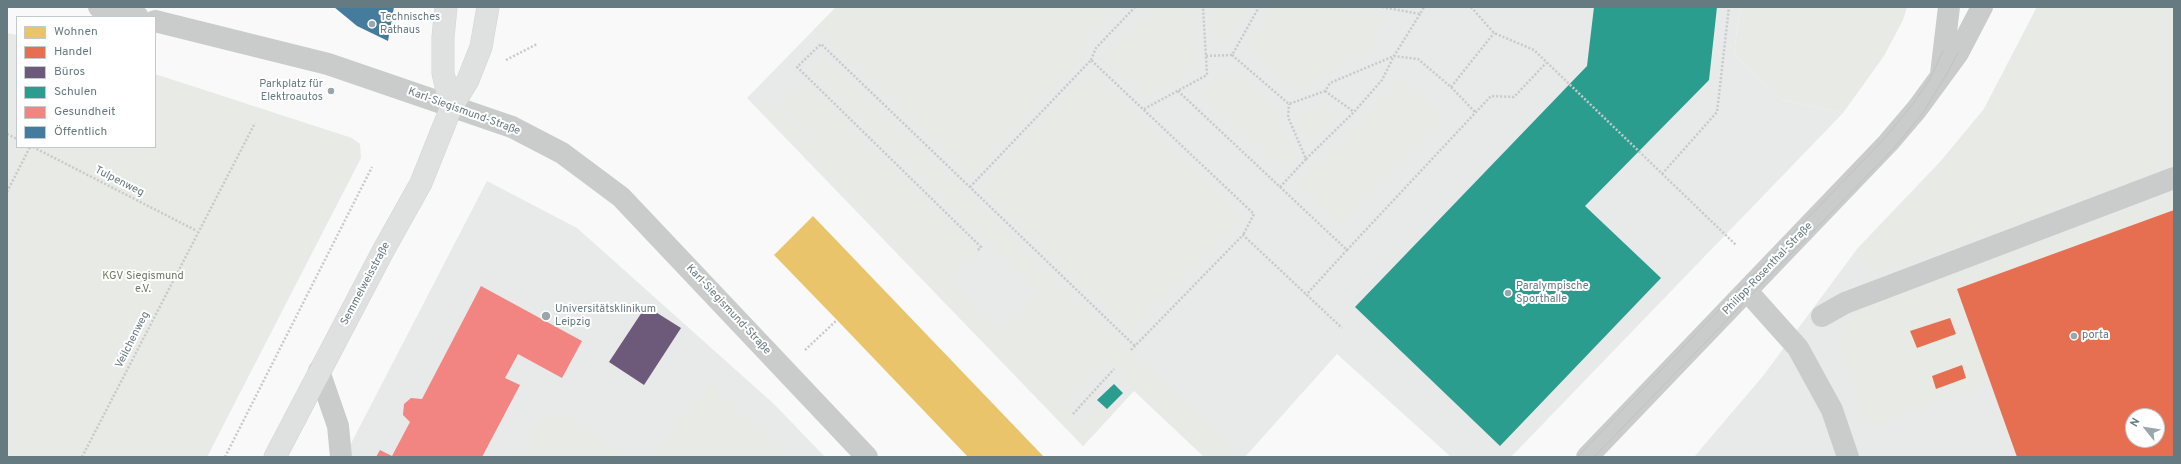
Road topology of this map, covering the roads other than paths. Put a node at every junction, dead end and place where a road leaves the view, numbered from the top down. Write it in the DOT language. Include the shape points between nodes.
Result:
graph roads {
  1 [pos="99,7"];
  2 [pos="446,7"];
  3 [pos="488,7"];
  4 [pos="1948,7"];
  5 [pos="1962,7"];
  6 [pos="1977,7"];
  7 [pos="1982,7"];
  8 [pos="134,16"];
  9 [pos="156,21"];
  10 [pos="1950,52"];
  11 [pos="451,108"];
  12 [pos="2174,178"];
  13 [pos="1746,292"];
  14 [pos="1822,316"];
  15 [pos="319,371"];
  16 [pos="275,457"];
  17 [pos="341,457"];
  18 [pos="867,457"];
  19 [pos="1587,457"];
  20 [pos="1848,457"];
  1 -- 8 [label="street"];
  2 -- 11 [label="main road" via="443,37 444,73"];
  3 -- 11 [label="main road, Semmelweisstraße" via="481,47 468,80"];
  4 -- 10 [label="street"];
  5 -- 10 [label="street"];
  6 -- 10 [label="street"];
  7 -- 10 [label="street, Philipp-Rosenthal-Straße"];
  9 -- 11 [label="street, Karl-Siegismund-Straße" via="328,64"];
  10 -- 13 [label="street, Philipp-Rosenthal-Straße" via="1941,74 1917,109"];
  11 -- 15 [label="main road, Semmelweisstraße" via="421,183"];
  11 -- 18 [label="street, Karl-Siegismund-Straße" via="512,127 562,152 621,197"];
  12 -- 14 [label="street" via="1845,303"];
  13 -- 19 [label="street, Philipp-Rosenthal-Straße"];
  13 -- 20 [label="street" via="1798,348 1832,410"];
  15 -- 16 [label="main road, Semmelweisstraße"];
  15 -- 17 [label="street" via="338,426"];
}
